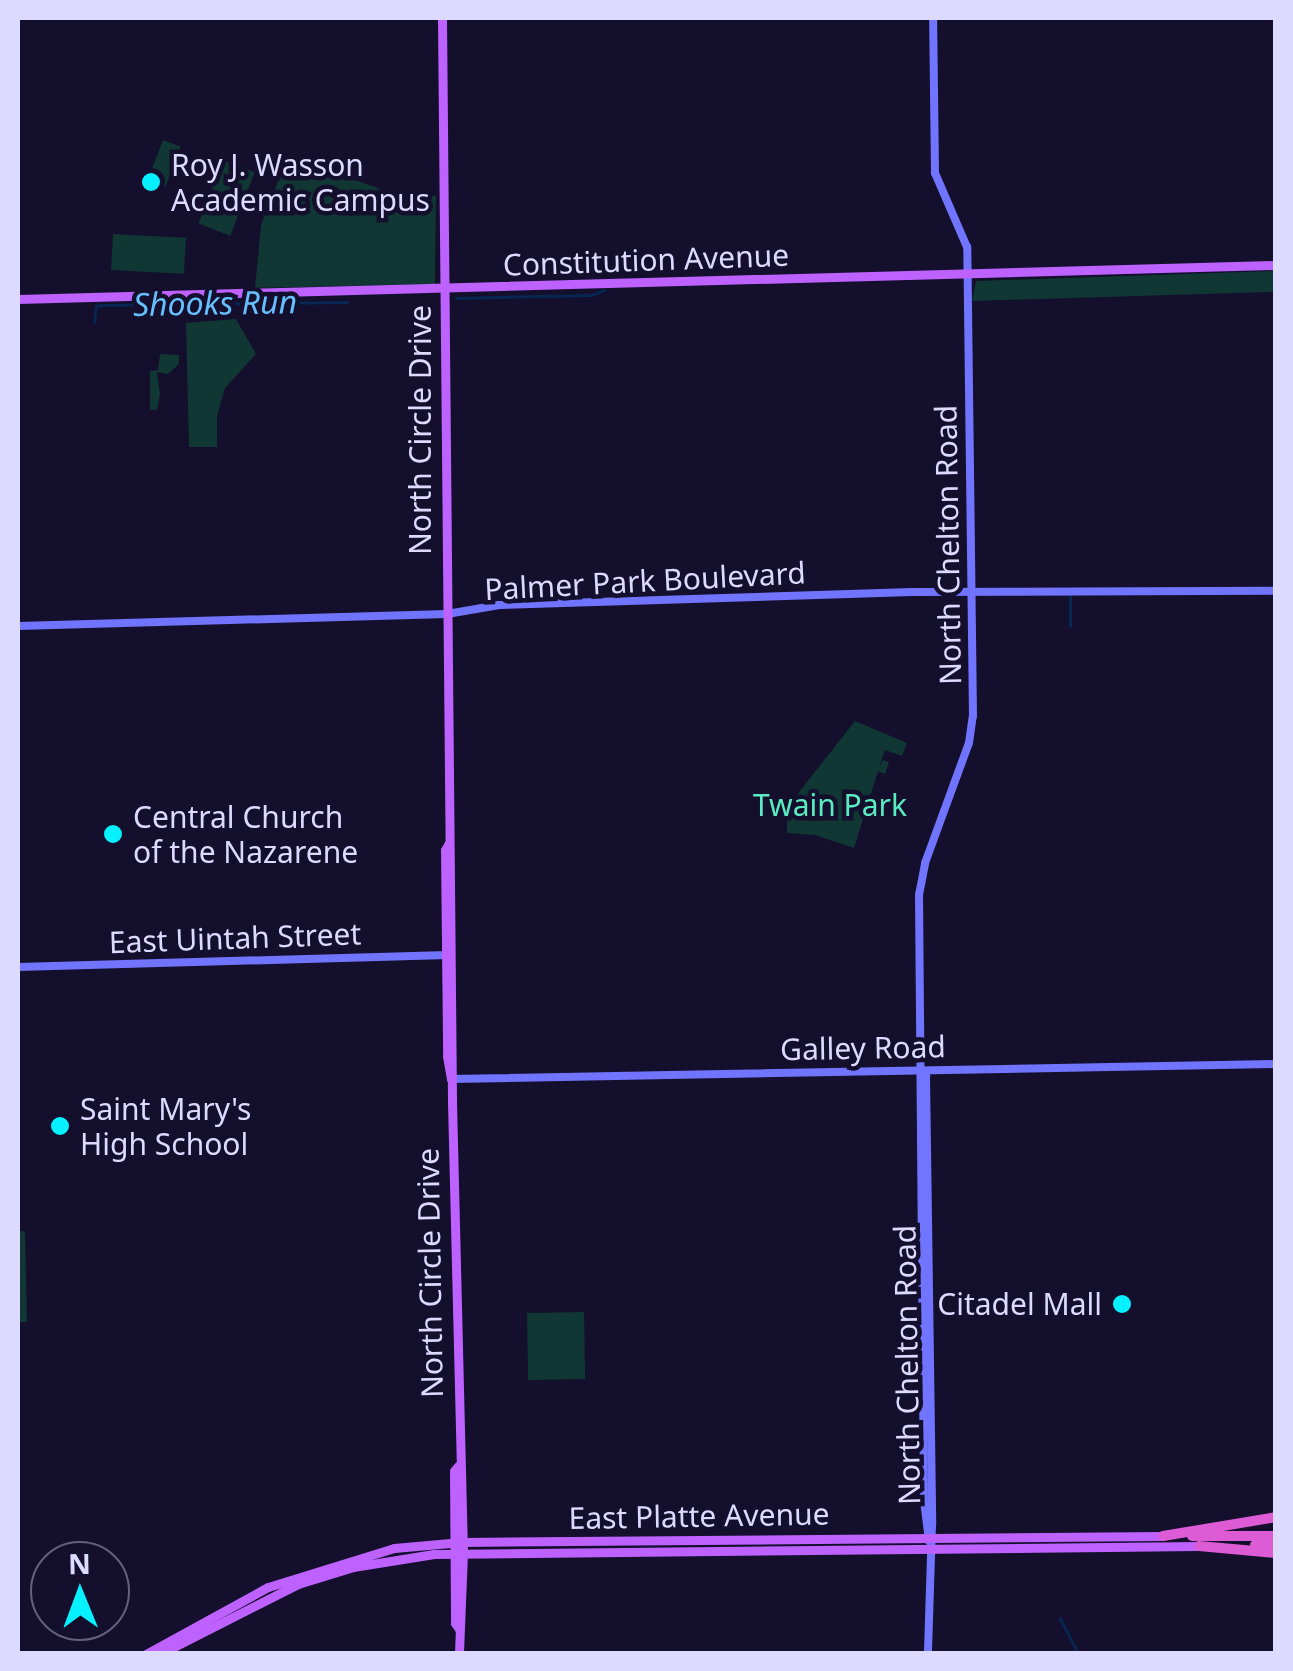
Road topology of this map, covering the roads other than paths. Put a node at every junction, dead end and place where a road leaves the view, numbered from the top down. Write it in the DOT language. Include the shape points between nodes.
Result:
graph roads {
  1 [pos="442,18"];
  2 [pos="934,18"];
  3 [pos="1276,266"];
  4 [pos="967,276"];
  5 [pos="444,291"];
  6 [pos="18,299"];
  7 [pos="1276,591"];
  8 [pos="970,592"];
  9 [pos="446,614"];
  10 [pos="18,626"];
  11 [pos="450,955"];
  12 [pos="18,966"];
  13 [pos="1276,1064"];
  14 [pos="921,1070"];
  15 [pos="452,1079"];
  16 [pos="1276,1516"];
  17 [pos="1163,1536"];
  18 [pos="1276,1536"];
  19 [pos="1276,1544"];
  20 [pos="929,1546"];
  21 [pos="1199,1546"];
  22 [pos="459,1548"];
  23 [pos="1276,1552"];
  24 [pos="146,1654"];
  25 [pos="160,1654"];
  26 [pos="458,1654"];
  27 [pos="928,1654"];
  1 -- 5 [label="main road, North Circle Drive"];
  2 -- 4 [label="main road, North Chelton Road" via="936,173 966,242"];
  3 -- 4 [label="main road, Constitution Avenue"];
  4 -- 5 [label="main road, Constitution Avenue"];
  4 -- 8 [label="main road, North Chelton Road"];
  5 -- 6 [label="main road, Constitution Avenue"];
  5 -- 9 [label="main road, North Circle Drive"];
  7 -- 8 [label="main road, Palmer Park Boulevard"];
  8 -- 9 [label="main road, Palmer Park Boulevard" via="499,605"];
  8 -- 14 [label="main road, North Chelton Road" via="972,730 920,886"];
  9 -- 10 [label="main road, Palmer Park Boulevard"];
  9 -- 11 [label="main road, North Circle Drive"];
  11 -- 12 [label="main road, East Uintah Street"];
  11 -- 15 [label="main road, North Circle Drive"];
  13 -- 14 [label="main road, Galley Road"];
  14 -- 15 [label="main road, Galley Road"];
  14 -- 20 [label="main road, North Chelton Road"];
  15 -- 22 [label="main road, North Circle Drive"];
  16 -- 17 [label="highway"];
  17 -- 18 [label="highway, East Platte Avenue"];
  17 -- 20 [label="main road, East Platte Avenue"];
  19 -- 21 [label="highway, East Platte Avenue"];
  20 -- 21 [label="main road, East Platte Avenue"];
  20 -- 22 [label="main road, East Platte Avenue"];
  20 -- 27 [label="main road, North Chelton Road"];
  21 -- 23 [label="highway"];
  22 -- 24 [label="main road, East Platte Avenue" via="394,1548 304,1573"];
  22 -- 25 [label="main road, East Platte Avenue" via="310,1580"];
  22 -- 26 [label="main road, North Circle Drive"];
}
